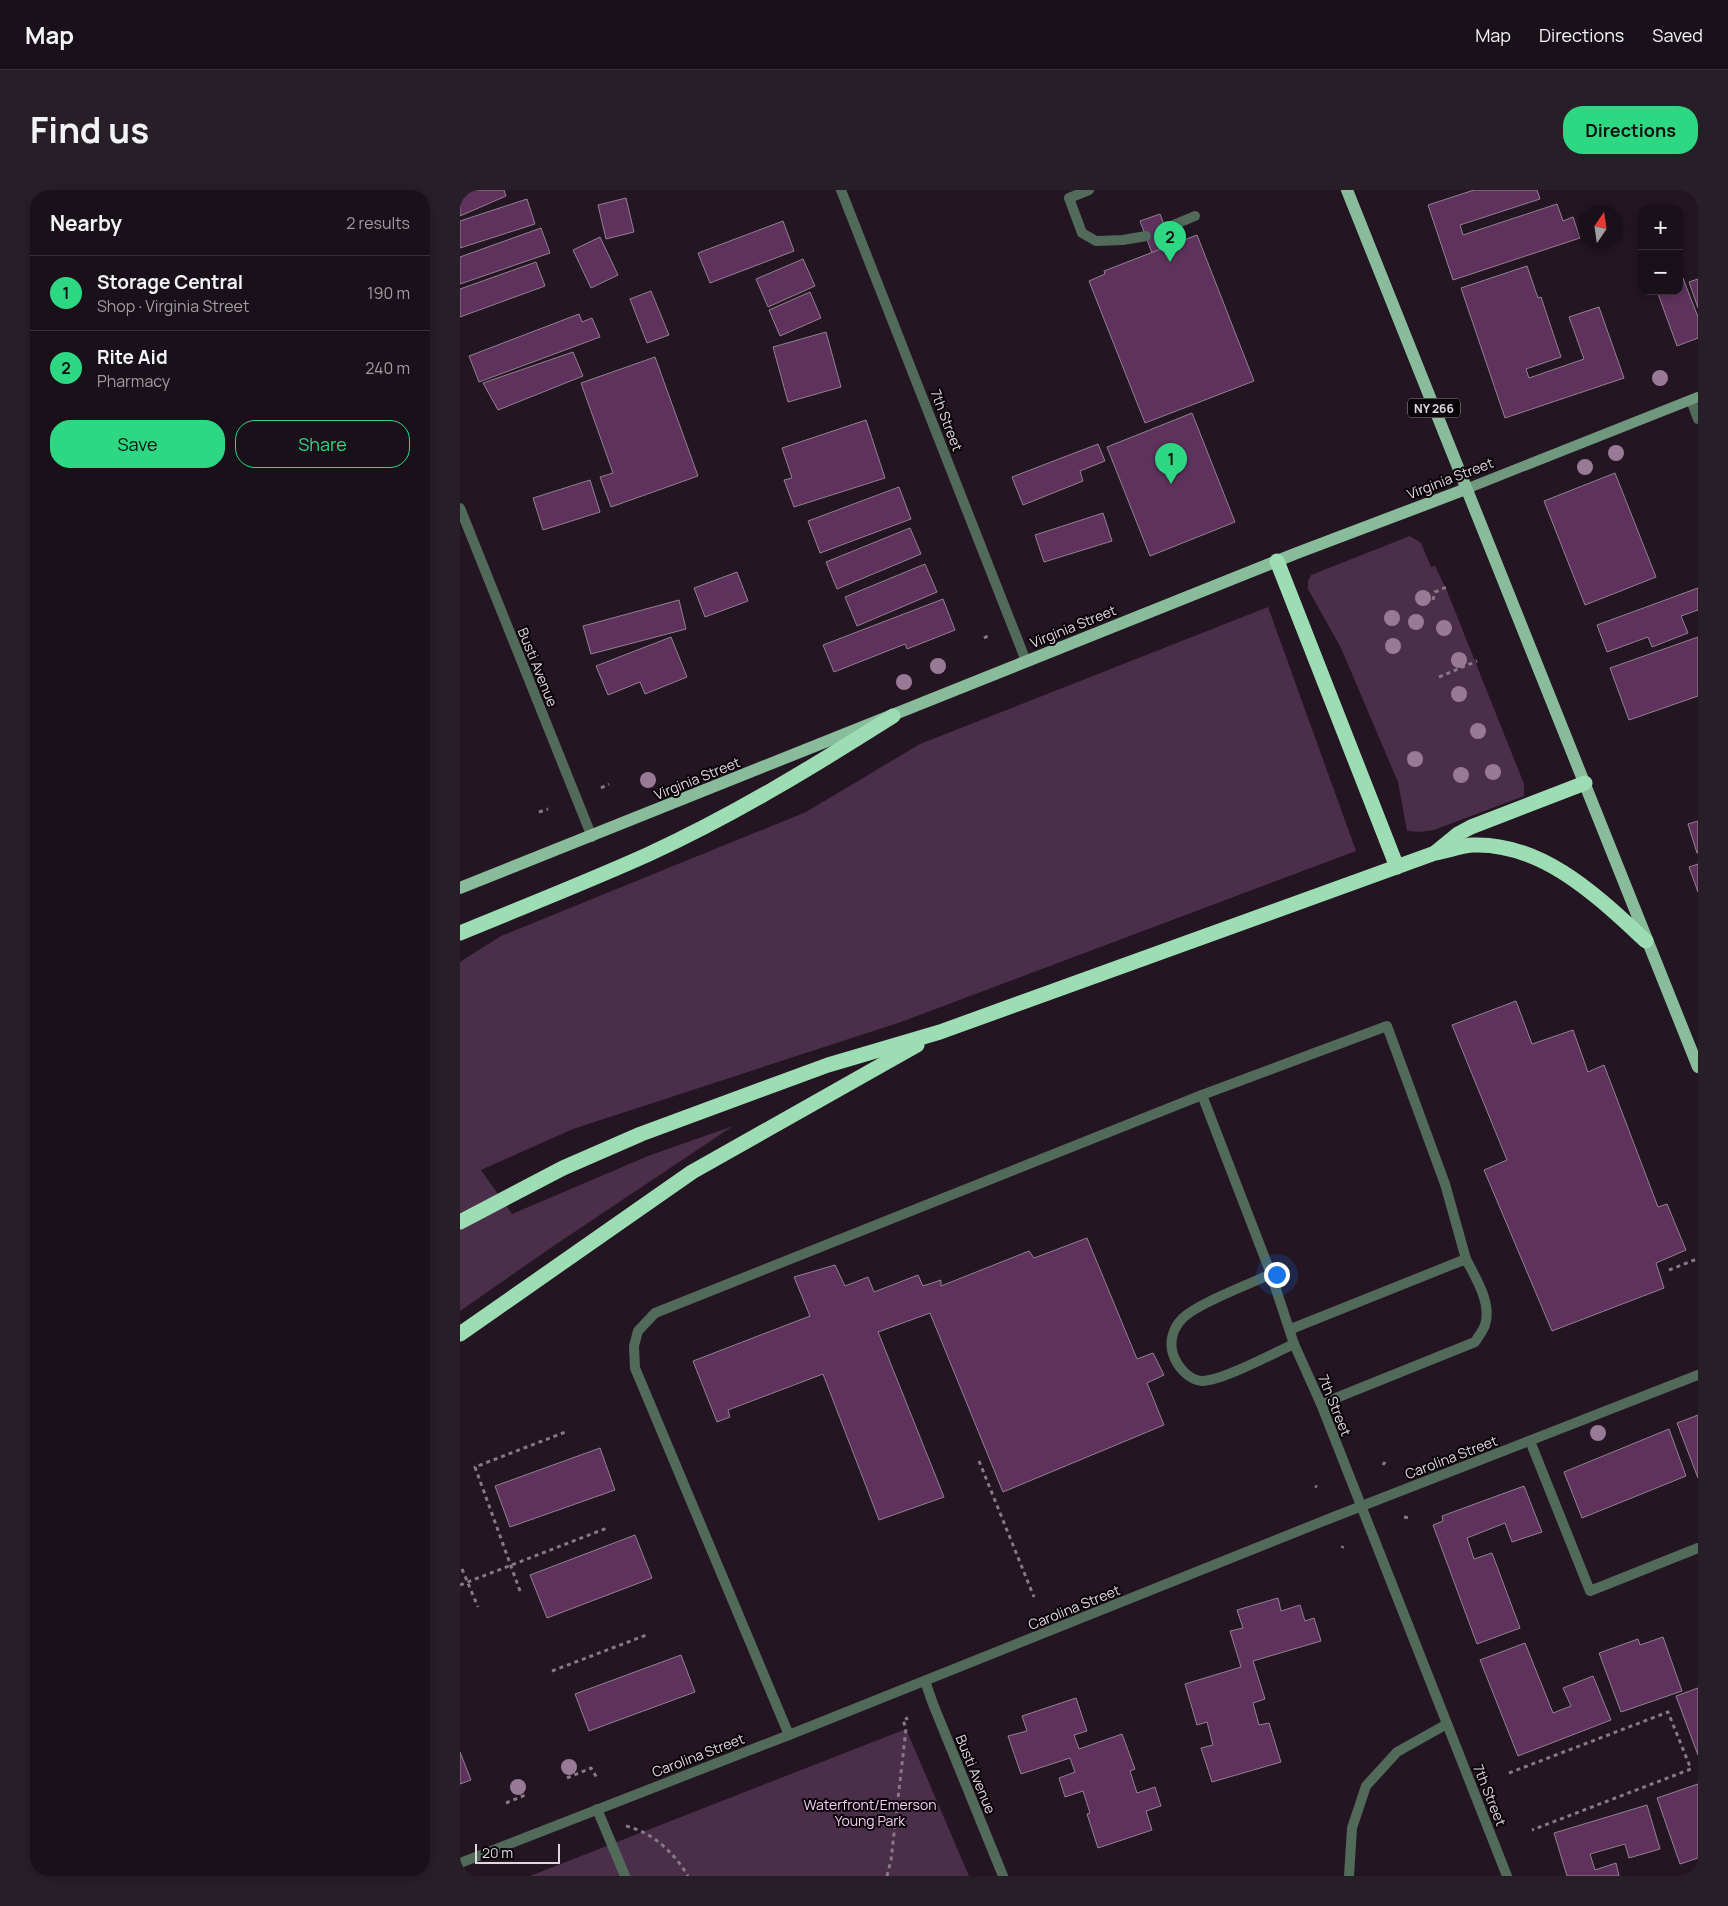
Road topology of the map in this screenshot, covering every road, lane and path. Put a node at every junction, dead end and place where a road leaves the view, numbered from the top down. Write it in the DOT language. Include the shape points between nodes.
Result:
graph roads {
  1 [pos="842,190"];
  2 [pos="1089,190"];
  3 [pos="1347,190"];
  4 [pos="1195,216"];
  5 [pos="1166,228"];
  6 [pos="1146,236"];
  7 [pos="1694,398"];
  8 [pos="1698,419"];
  9 [pos="1466,489"];
  10 [pos="460,508"];
  11 [pos="1277,561"];
  12 [pos="1448,586"];
  13 [pos="1433,600"];
  14 [pos="990,635"];
  15 [pos="984,638"];
  16 [pos="1026,661"];
  17 [pos="1477,661"];
  18 [pos="1440,677"];
  19 [pos="893,716"];
  20 [pos="1585,783"];
  21 [pos="609,784"];
  22 [pos="601,788"];
  23 [pos="548,809"];
  24 [pos="539,812"];
  25 [pos="592,837"];
  26 [pos="1434,853"];
  27 [pos="1397,867"];
  28 [pos="460,888"];
  29 [pos="460,933"];
  30 [pos="1646,941"];
  31 [pos="940,1032"];
  32 [pos="1693,1043"];
  33 [pos="1698,1067"];
  34 [pos="1202,1095"];
  35 [pos="460,1222"];
  36 [pos="1466,1259"];
  37 [pos="1697,1259"];
  38 [pos="1668,1270"];
  39 [pos="1271,1274"];
  40 [pos="1291,1329"];
  41 [pos="460,1334"];
  42 [pos="1294,1344"];
  43 [pos="1698,1375"];
  44 [pos="1320,1404"];
  45 [pos="568,1431"];
  46 [pos="1530,1441"];
  47 [pos="979,1461"];
  48 [pos="1360,1507"];
  49 [pos="607,1528"];
  50 [pos="1698,1548"];
  51 [pos="511,1566"];
  52 [pos="462,1568"];
  53 [pos="468,1582"];
  54 [pos="460,1585"];
  55 [pos="520,1591"];
  56 [pos="1034,1597"];
  57 [pos="478,1607"];
  58 [pos="649,1634"];
  59 [pos="552,1671"];
  60 [pos="925,1681"];
  61 [pos="908,1718"];
  62 [pos="1447,1724"];
  63 [pos="788,1735"];
  64 [pos="1509,1773"];
  65 [pos="567,1778"];
  66 [pos="597,1778"];
  67 [pos="528,1794"];
  68 [pos="506,1803"];
  69 [pos="597,1809"];
  70 [pos="626,1826"];
  71 [pos="1532,1830"];
  72 [pos="460,1863"];
  73 [pos="625,1876"];
  74 [pos="688,1876"];
  75 [pos="886,1876"];
  76 [pos="1003,1876"];
  77 [pos="1349,1876"];
  78 [pos="1507,1876"];
  1 -- 16 [label="street, 7th Street"];
  2 -- 6 [label="street" via="1069,198 1082,233 1096,240"];
  3 -- 9 [label="main road, NY 266"];
  4 -- 5 [label="street"];
  7 -- 8 [label="street"];
  7 -- 9 [label="main road, Virginia Street"];
  9 -- 11 [label="main road, Virginia Street"];
  9 -- 20 [label="main road, NY 266"];
  10 -- 25 [label="street, Busti Avenue"];
  11 -- 16 [label="main road, Virginia Street"];
  11 -- 27 [label="highway"];
  12 -- 13 [label="path" via="1436,592"];
  14 -- 15 [label="path"];
  16 -- 19 [label="main road, Virginia Street"];
  17 -- 18 [label="path"];
  19 -- 25 [label="main road, Virginia Street"];
  19 -- 29 [label="highway" via="794,779 650,854"];
  20 -- 26 [label="highway" via="1471,827"];
  20 -- 30 [label="main road"];
  21 -- 22 [label="path"];
  23 -- 24 [label="path"];
  25 -- 28 [label="main road, Virginia Street"];
  26 -- 27 [label="highway"];
  26 -- 30 [label="highway" via="1471,845 1494,846 1553,865 1598,898"];
  27 -- 31 [label="highway"];
  30 -- 32 [label="main road"];
  31 -- 35 [label="highway" via="828,1066 642,1134 563,1168"];
  31 -- 41 [label="highway" via="692,1172"];
  32 -- 33 [label="main road"];
  34 -- 36 [label="street" via="1387,1026 1445,1184"];
  34 -- 39 [label="street, 7th Street"];
  34 -- 63 [label="street" via="656,1313 638,1331 634,1346 635,1368"];
  36 -- 40 [label="street"];
  36 -- 44 [label="street" via="1487,1309 1485,1326 1474,1342"];
  37 -- 38 [label="path"];
  39 -- 40 [label="street, 7th Street"];
  39 -- 42 [label="street" via="1182,1318 1174,1330 1172,1349 1176,1364 1186,1374 1201,1381 1216,1378"];
  40 -- 42 [label="street, 7th Street"];
  42 -- 44 [label="street, 7th Street"];
  43 -- 46 [label="street, Carolina Street"];
  44 -- 48 [label="street, 7th Street"];
  45 -- 51 [label="path" via="475,1467"];
  46 -- 48 [label="street, Carolina Street"];
  46 -- 50 [label="street" via="1590,1591"];
  47 -- 56 [label="path"];
  48 -- 60 [label="street, Carolina Street"];
  48 -- 62 [label="street, 7th Street"];
  49 -- 51 [label="path"];
  51 -- 53 [label="path"];
  51 -- 55 [label="path"];
  52 -- 53 [label="path"];
  53 -- 54 [label="path"];
  53 -- 57 [label="path"];
  58 -- 59 [label="path"];
  60 -- 63 [label="street, Carolina Street"];
  60 -- 76 [label="street, Busti Avenue"];
  61 -- 75 [label="path" via="903,1720 906,1729 891,1860"];
  62 -- 77 [label="street" via="1397,1752 1366,1786 1352,1828"];
  62 -- 78 [label="street, 7th Street"];
  63 -- 69 [label="street, Carolina Street"];
  64 -- 71 [label="path" via="1668,1712 1691,1769"];
  65 -- 66 [label="path" via="591,1768"];
  67 -- 68 [label="path"];
  69 -- 72 [label="street, Carolina Street"];
  69 -- 73 [label="street"];
  70 -- 74 [label="path" via="661,1843 679,1861"];
}
